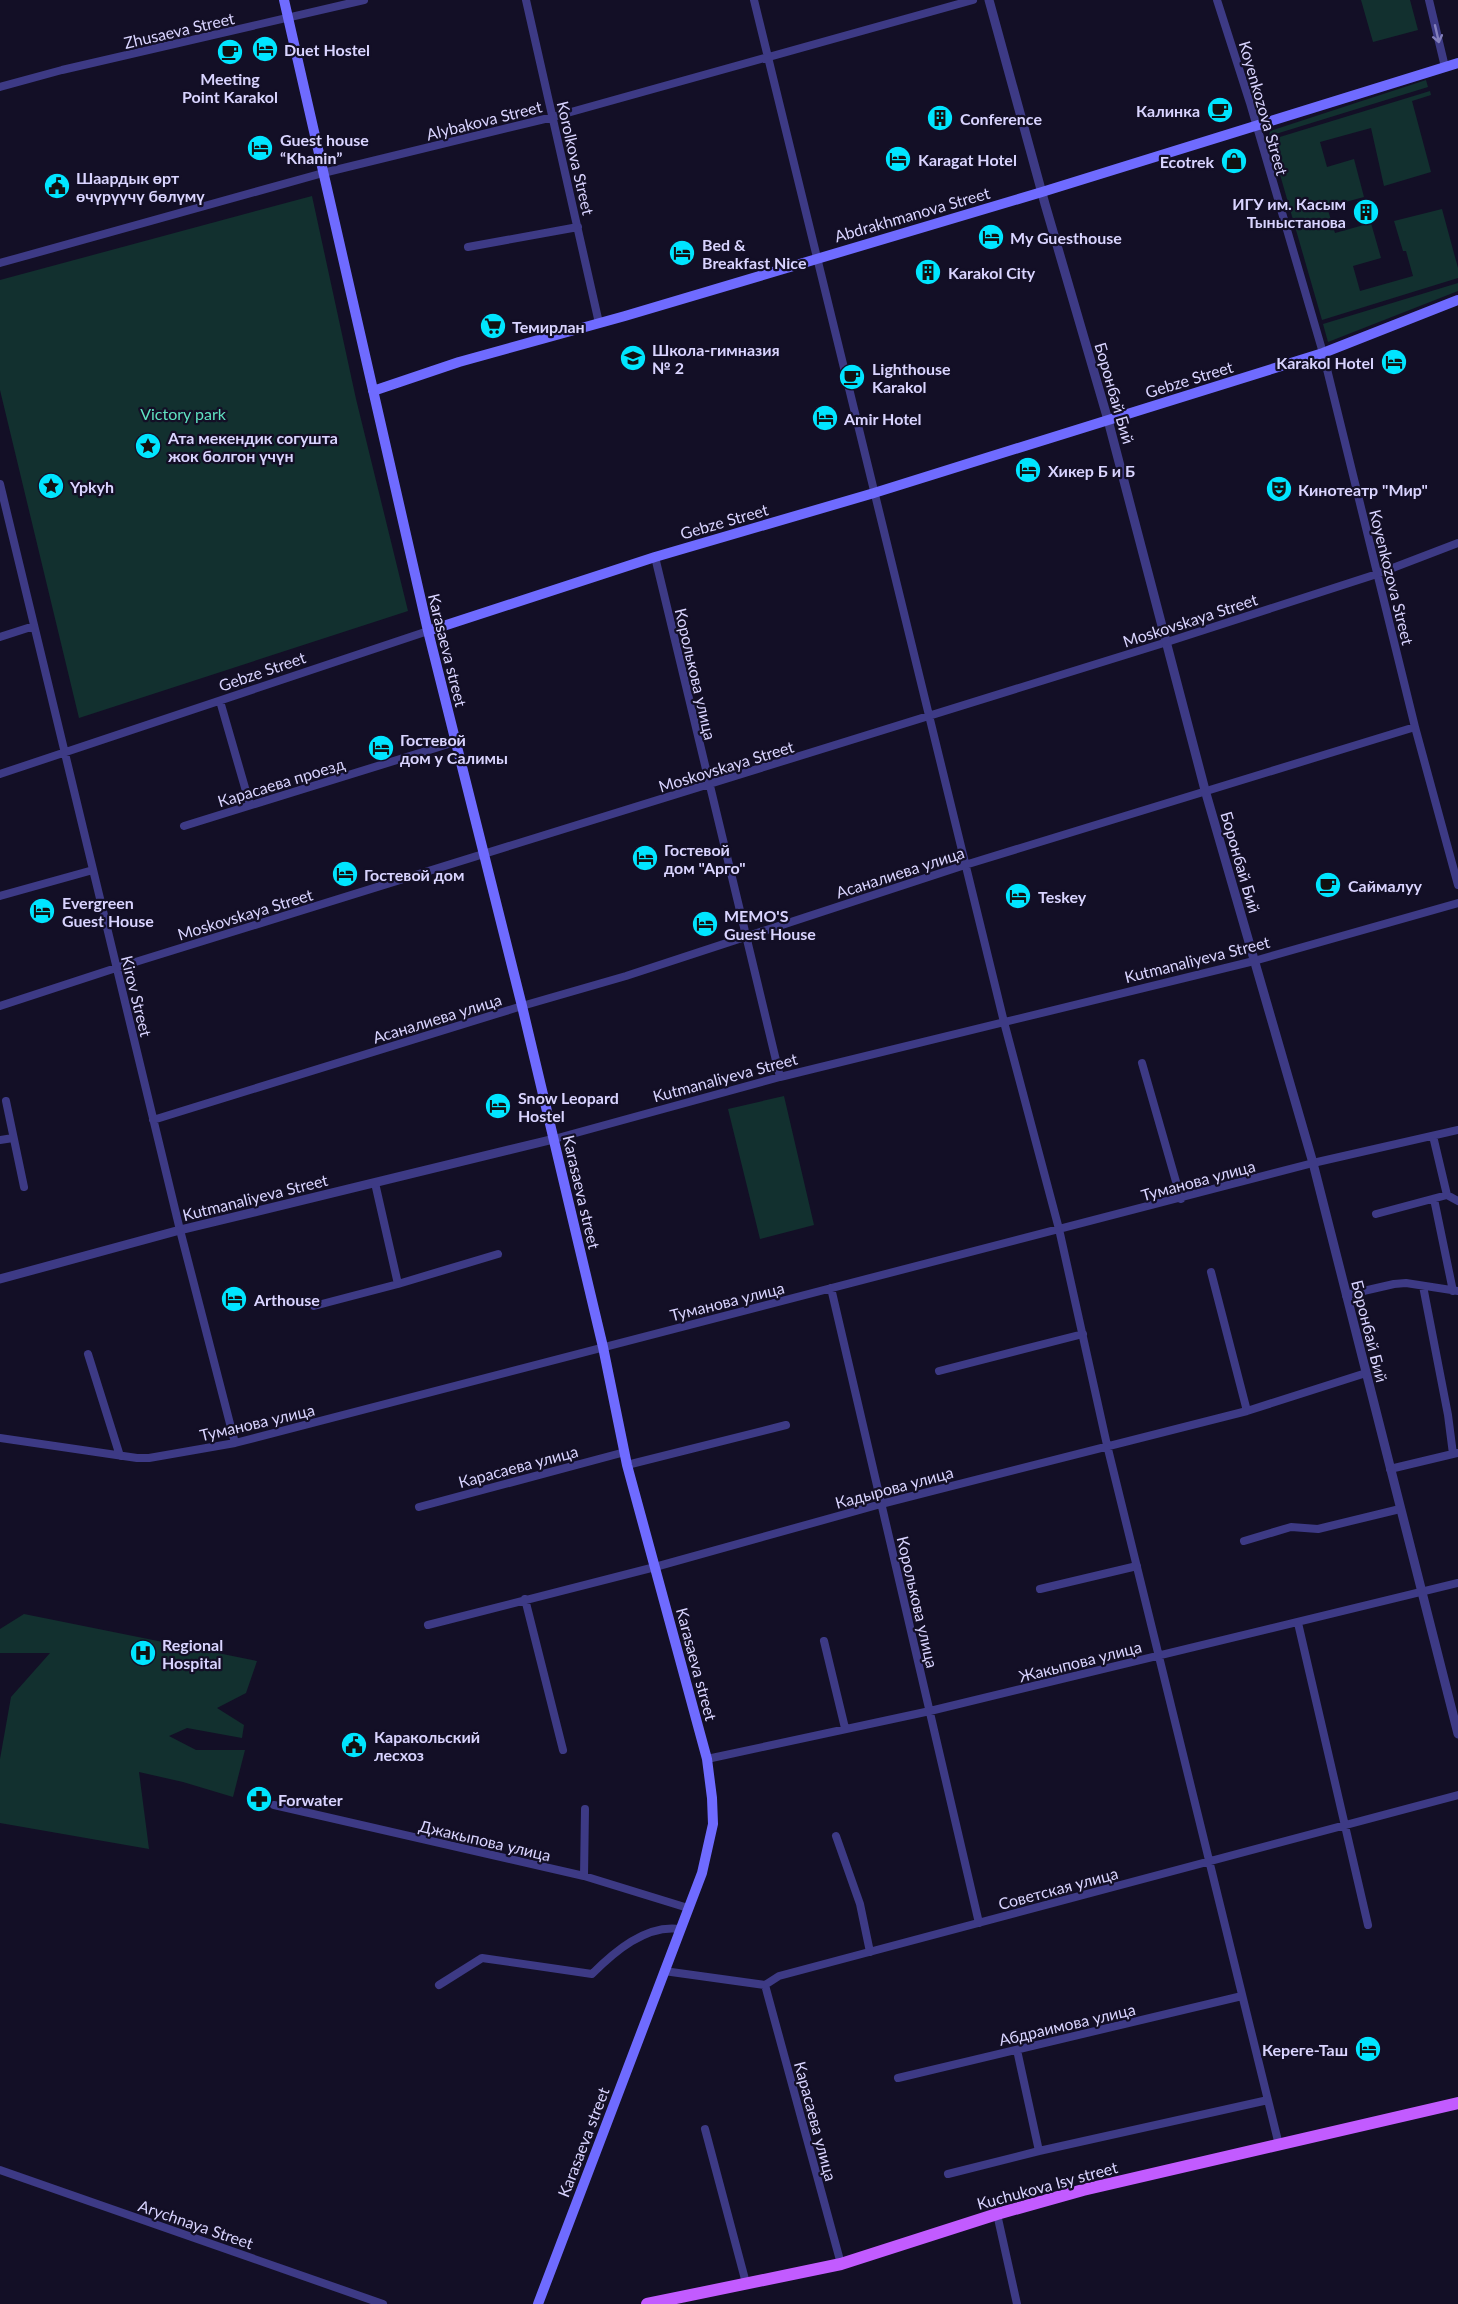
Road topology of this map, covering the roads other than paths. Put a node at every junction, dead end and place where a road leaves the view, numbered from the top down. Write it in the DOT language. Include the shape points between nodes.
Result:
graph roads {
  1 [pos="284,0"];
  2 [pos="364,0"];
  3 [pos="526,0"];
  4 [pos="754,0"];
  5 [pos="973,0"];
  6 [pos="990,0"];
  7 [pos="1217,0"];
  8 [pos="1429,0"];
  9 [pos="288,19"];
  10 [pos="768,57"];
  11 [pos="1458,63"];
  12 [pos="1445,67"];
  13 [pos="0,87"];
  14 [pos="553,117"];
  15 [pos="1255,127"];
  16 [pos="323,173"];
  17 [pos="1042,192"];
  18 [pos="578,227"];
  19 [pos="468,247"];
  20 [pos="817,257"];
  21 [pos="0,263"];
  22 [pos="1458,300"];
  23 [pos="599,323"];
  24 [pos="1323,353"];
  25 [pos="373,391"];
  26 [pos="1108,420"];
  27 [pos="0,484"];
  28 [pos="874,493"];
  29 [pos="2,505"];
  30 [pos="1458,543"];
  31 [pos="655,557"];
  32 [pos="1377,574"];
  33 [pos="34,626"];
  34 [pos="428,631"];
  35 [pos="0,638"];
  36 [pos="1167,642"];
  37 [pos="220,701"];
  38 [pos="929,717"];
  39 [pos="1415,727"];
  40 [pos="456,742"];
  41 [pos="64,753"];
  42 [pos="0,774"];
  43 [pos="709,786"];
  44 [pos="1205,790"];
  45 [pos="250,805"];
  46 [pos="184,826"];
  47 [pos="483,854"];
  48 [pos="965,865"];
  49 [pos="93,870"];
  50 [pos="1458,885"];
  51 [pos="0,896"];
  52 [pos="1458,903"];
  53 [pos="746,937"];
  54 [pos="1254,961"];
  55 [pos="116,968"];
  56 [pos="0,1006"];
  57 [pos="522,1006"];
  58 [pos="1004,1022"];
  59 [pos="1142,1063"];
  60 [pos="780,1077"];
  61 [pos="6,1101"];
  62 [pos="153,1120"];
  63 [pos="1458,1130"];
  64 [pos="1432,1136"];
  65 [pos="13,1138"];
  66 [pos="554,1139"];
  67 [pos="0,1140"];
  68 [pos="1313,1163"];
  69 [pos="375,1183"];
  70 [pos="24,1187"];
  71 [pos="1447,1195"];
  72 [pos="1181,1198"];
  73 [pos="1434,1199"];
  74 [pos="1458,1201"];
  75 [pos="1376,1214"];
  76 [pos="1059,1229"];
  77 [pos="180,1230"];
  78 [pos="498,1254"];
  79 [pos="1211,1272"];
  80 [pos="0,1279"];
  81 [pos="398,1284"];
  82 [pos="1423,1286"];
  83 [pos="831,1288"];
  84 [pos="1455,1291"];
  85 [pos="1346,1295"];
  86 [pos="314,1306"];
  87 [pos="1083,1334"];
  88 [pos="603,1347"];
  89 [pos="88,1354"];
  90 [pos="939,1371"];
  91 [pos="1366,1373"];
  92 [pos="1247,1411"];
  93 [pos="786,1425"];
  94 [pos="0,1438"];
  95 [pos="235,1443"];
  96 [pos="1107,1445"];
  97 [pos="625,1452"];
  98 [pos="1456,1453"];
  99 [pos="120,1456"];
  100 [pos="627,1465"];
  101 [pos="1390,1469"];
  102 [pos="881,1504"];
  103 [pos="419,1507"];
  104 [pos="1400,1509"];
  105 [pos="1244,1541"];
  106 [pos="1137,1566"];
  107 [pos="655,1567"];
  108 [pos="1458,1583"];
  109 [pos="1040,1589"];
  110 [pos="1421,1594"];
  111 [pos="525,1599"];
  112 [pos="1298,1623"];
  113 [pos="428,1625"];
  114 [pos="824,1641"];
  115 [pos="1159,1655"];
  116 [pos="930,1711"];
  117 [pos="845,1728"];
  118 [pos="1458,1734"];
  119 [pos="563,1750"];
  120 [pos="706,1759"];
  121 [pos="1458,1795"];
  122 [pos="274,1805"];
  123 [pos="585,1809"];
  124 [pos="1345,1825"];
  125 [pos="836,1836"];
  126 [pos="1209,1862"];
  127 [pos="585,1876"];
  128 [pos="688,1908"];
  129 [pos="979,1923"];
  130 [pos="1368,1925"];
  131 [pos="680,1929"];
  132 [pos="870,1952"];
  133 [pos="664,1971"];
  134 [pos="765,1984"];
  135 [pos="440,1985"];
  136 [pos="1242,1996"];
  137 [pos="1017,2050"];
  138 [pos="898,2078"];
  139 [pos="1268,2100"];
  140 [pos="1458,2103"];
  141 [pos="705,2129"];
  142 [pos="1279,2145"];
  143 [pos="1039,2151"];
  144 [pos="0,2170"];
  145 [pos="948,2174"];
  146 [pos="997,2214"];
  147 [pos="840,2264"];
  148 [pos="746,2283"];
  149 [pos="383,2304"];
  150 [pos="538,2304"];
  151 [pos="647,2304"];
  152 [pos="1017,2304"];
  1 -- 9 [label="main road, Karasaeva street"];
  2 -- 9 [label="street, Zhusaeva Street"];
  3 -- 14 [label="street, Korolkova Street"];
  4 -- 10 [label="street"];
  5 -- 10 [label="street, Alybakova Street"];
  6 -- 17 [label="street, Боронбай Бий"];
  7 -- 15 [label="street, Koyenkozova Street"];
  8 -- 12 [label="street, one-way"];
  9 -- 13 [label="street, Zhusaeva Street"];
  9 -- 16 [label="main road, Karasaeva street"];
  10 -- 14 [label="street, Alybakova Street"];
  10 -- 20 [label="street"];
  11 -- 12 [label="main road, Abdrakhmanova Street"];
  12 -- 15 [label="main road, Abdrakhmanova Street"];
  14 -- 16 [label="street, Alybakova Street"];
  14 -- 18 [label="street, Korolkova Street"];
  15 -- 17 [label="main road, Abdrakhmanova Street"];
  15 -- 24 [label="street, Koyenkozova Street"];
  16 -- 21 [label="street, Alybakova Street"];
  16 -- 25 [label="main road, Karasaeva street"];
  17 -- 20 [label="main road, Abdrakhmanova Street"];
  17 -- 26 [label="street, Боронбай Бий"];
  18 -- 19 [label="street"];
  18 -- 23 [label="street, Korolkova Street"];
  20 -- 23 [label="main road, Abdrakhmanova Street"];
  20 -- 28 [label="street"];
  22 -- 24 [label="main road, Gebze Street"];
  23 -- 25 [label="main road, Abdrakhmanova Street"];
  24 -- 26 [label="main road, Gebze Street"];
  24 -- 32 [label="street, Koyenkozova Street"];
  25 -- 34 [label="main road, Karasaeva street"];
  26 -- 28 [label="main road, Gebze Street"];
  26 -- 36 [label="street, Боронбай Бий"];
  27 -- 29 [label="street, Kirov Street"];
  28 -- 31 [label="main road, Gebze Street"];
  28 -- 38 [label="street"];
  29 -- 33 [label="street, Kirov Street"];
  30 -- 32 [label="street, Moskovskaya Street"];
  31 -- 34 [label="main road, Gebze Street"];
  31 -- 43 [label="street, Королькова улица"];
  32 -- 36 [label="street, Moskovskaya Street"];
  32 -- 39 [label="street, Koyenkozova Street"];
  33 -- 35 [label="street"];
  33 -- 41 [label="street, Kirov Street"];
  34 -- 37 [label="street, Gebze Street"];
  34 -- 40 [label="main road, Karasaeva street"];
  36 -- 38 [label="street, Moskovskaya Street"];
  36 -- 44 [label="street, Боронбай Бий"];
  37 -- 41 [label="street, Gebze Street"];
  37 -- 45 [label="street"];
  38 -- 43 [label="street, Moskovskaya Street"];
  38 -- 48 [label="street"];
  39 -- 44 [label="street, Асаналиева улица"];
  39 -- 50 [label="street, Koyenkozova Street"];
  40 -- 45 [label="street, Карасаева проезд"];
  40 -- 47 [label="main road, Karasaeva street"];
  41 -- 42 [label="street, Gebze Street"];
  41 -- 49 [label="street, Kirov Street"];
  43 -- 47 [label="street, Moskovskaya Street"];
  43 -- 53 [label="street, Королькова улица"];
  44 -- 48 [label="street, Асаналиева улица"];
  44 -- 54 [label="street, Боронбай Бий"];
  45 -- 46 [label="street, Карасаева проезд"];
  47 -- 55 [label="street, Moskovskaya Street"];
  47 -- 57 [label="main road, Karasaeva street"];
  48 -- 53 [label="street, Асаналиева улица"];
  48 -- 58 [label="street"];
  49 -- 51 [label="street"];
  49 -- 55 [label="street, Kirov Street"];
  52 -- 54 [label="street, Kutmanaliyeva Street"];
  53 -- 57 [label="street, Асаналиева улица"];
  53 -- 60 [label="street, Королькова улица"];
  54 -- 58 [label="street, Kutmanaliyeva Street"];
  54 -- 68 [label="street, Боронбай Бий"];
  55 -- 56 [label="street, Moskovskaya Street"];
  55 -- 62 [label="street, Kirov Street"];
  57 -- 62 [label="street, Асаналиева улица"];
  57 -- 66 [label="main road, Karasaeva street"];
  58 -- 60 [label="street, Kutmanaliyeva Street"];
  58 -- 76 [label="street"];
  59 -- 72 [label="street"];
  60 -- 66 [label="street, Kutmanaliyeva Street"];
  61 -- 65 [label="street"];
  62 -- 77 [label="street, Kirov Street"];
  63 -- 64 [label="street, Туманова улица"];
  64 -- 68 [label="street, Туманова улица"];
  64 -- 71 [label="street"];
  65 -- 67 [label="street"];
  65 -- 70 [label="street"];
  66 -- 69 [label="street, Kutmanaliyeva Street"];
  66 -- 88 [label="main road, Karasaeva street"];
  68 -- 72 [label="street, Туманова улица"];
  68 -- 85 [label="street, Боронбай Бий"];
  69 -- 77 [label="street, Kutmanaliyeva Street"];
  69 -- 81 [label="street"];
  71 -- 73 [label="street"];
  71 -- 74 [label="street"];
  72 -- 76 [label="street, Туманова улица"];
  73 -- 75 [label="street"];
  73 -- 84 [label="street"];
  76 -- 83 [label="street, Туманова улица"];
  76 -- 87 [label="street"];
  77 -- 80 [label="street, Kutmanaliyeva Street"];
  77 -- 95 [label="street, Kirov Street"];
  78 -- 81 [label="street"];
  79 -- 92 [label="street"];
  81 -- 86 [label="street"];
  82 -- 84 [label="street"];
  82 -- 85 [label="street" via="1394,1284"];
  82 -- 98 [label="street"];
  83 -- 88 [label="street, Туманова улица"];
  83 -- 102 [label="street, Королькова улица"];
  85 -- 91 [label="street, Боронбай Бий"];
  87 -- 90 [label="street"];
  87 -- 96 [label="street"];
  88 -- 95 [label="street, Туманова улица"];
  88 -- 97 [label="main road, Karasaeva street"];
  89 -- 99 [label="street"];
  91 -- 92 [label="street, Кадырова улица"];
  91 -- 101 [label="street, Боронбай Бий"];
  92 -- 96 [label="street, Кадырова улица"];
  93 -- 100 [label="street"];
  94 -- 99 [label="street, Туманова улица"];
  95 -- 99 [label="street, Туманова улица" via="149,1458"];
  96 -- 102 [label="street, Кадырова улица"];
  96 -- 106 [label="street"];
  97 -- 100 [label="main road, Karasaeva street"];
  97 -- 103 [label="street, Карасаева улица"];
  98 -- 101 [label="street"];
  100 -- 107 [label="main road, Karasaeva street"];
  101 -- 104 [label="street, Боронбай Бий"];
  102 -- 107 [label="street, Кадырова улица"];
  102 -- 116 [label="street, Королькова улица"];
  104 -- 105 [label="street" via="1318,1529 1291,1527"];
  104 -- 110 [label="street, Боронбай Бий"];
  106 -- 109 [label="street"];
  106 -- 115 [label="street"];
  107 -- 111 [label="street, Кадырова улица"];
  107 -- 120 [label="main road, Karasaeva street"];
  108 -- 110 [label="street, Жакыпова улица"];
  110 -- 112 [label="street, Жакыпова улица"];
  110 -- 118 [label="street, Боронбай Бий"];
  111 -- 113 [label="street, Кадырова улица"];
  111 -- 119 [label="street"];
  112 -- 115 [label="street, Жакыпова улица"];
  112 -- 124 [label="street"];
  114 -- 117 [label="street"];
  115 -- 116 [label="street, Жакыпова улица"];
  115 -- 126 [label="street"];
  116 -- 117 [label="street, Жакыпова улица"];
  116 -- 129 [label="street, Королькова улица"];
  117 -- 120 [label="street, Жакыпова улица"];
  120 -- 128 [label="main road, Karasaeva street" via="713,1824 702,1873"];
  121 -- 124 [label="street, Советская улица"];
  122 -- 127 [label="street, Джакыпова улица"];
  123 -- 127 [label="street"];
  124 -- 126 [label="street, Советская улица"];
  124 -- 130 [label="street"];
  125 -- 132 [label="street" via="860,1904"];
  126 -- 129 [label="street, Советская улица"];
  126 -- 136 [label="street"];
  127 -- 128 [label="street, Джакыпова улица"];
  128 -- 131 [label="main road, Karasaeva street"];
  129 -- 132 [label="street, Советская улица"];
  131 -- 133 [label="main road, Karasaeva street"];
  131 -- 135 [label="street" via="659,1929 643,1935 592,1974 482,1958"];
  132 -- 134 [label="street, Советская улица" via="780,1976"];
  133 -- 134 [label="street, Советская улица"];
  133 -- 150 [label="main road, Karasaeva street"];
  134 -- 147 [label="street, Карасаева улица"];
  136 -- 137 [label="street, Абдраимова улица"];
  136 -- 139 [label="street"];
  137 -- 138 [label="street, Абдраимова улица"];
  137 -- 143 [label="street"];
  139 -- 142 [label="street"];
  139 -- 143 [label="street"];
  140 -- 142 [label="main road, Kuchukova Isy street"];
  141 -- 148 [label="street"];
  142 -- 146 [label="main road, Kuchukova Isy street"];
  143 -- 145 [label="street"];
  144 -- 149 [label="street, Arychnaya Street"];
  146 -- 147 [label="main road, Kuchukova Isy street"];
  146 -- 152 [label="street"];
  147 -- 148 [label="main road, Kuchukova Isy street"];
  148 -- 151 [label="main road, Kuchukova Isy street"];
}
